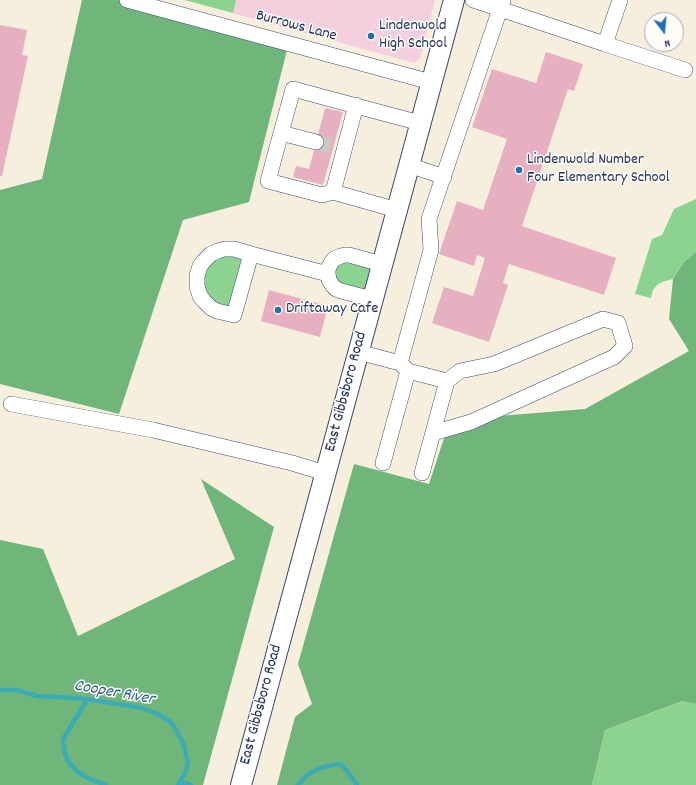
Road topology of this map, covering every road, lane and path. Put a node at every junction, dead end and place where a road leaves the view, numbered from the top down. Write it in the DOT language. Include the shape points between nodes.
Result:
graph roads {
  1 [pos="127,0"];
  2 [pos="454,0"];
  3 [pos="473,0"];
  4 [pos="620,0"];
  5 [pos="501,4"];
  6 [pos="605,44"];
  7 [pos="685,70"];
  8 [pos="432,82"];
  9 [pos="356,106"];
  10 [pos="420,123"];
  11 [pos="281,133"];
  12 [pos="316,142"];
  13 [pos="409,165"];
  14 [pos="444,177"];
  15 [pos="333,192"];
  16 [pos="397,210"];
  17 [pos="251,254"];
  18 [pos="382,264"];
  19 [pos="328,274"];
  20 [pos="372,300"];
  21 [pos="358,352"];
  22 [pos="404,367"];
  23 [pos="447,381"];
  24 [pos="10,404"];
  25 [pos="433,433"];
  26 [pos="383,463"];
  27 [pos="325,473"];
  28 [pos="422,473"];
  29 [pos="241,785"];
  1 -- 8 [label="lane, Burrows Lane"];
  2 -- 8 [label="main road, East Gibbsboro Road"];
  3 -- 5 [label="lane"];
  4 -- 6 [label="lane"];
  5 -- 6 [label="lane"];
  5 -- 14 [label="lane"];
  6 -- 7 [label="lane"];
  8 -- 10 [label="main road, East Gibbsboro Road"];
  9 -- 10 [label="lane"];
  9 -- 11 [label="lane" via="293,89"];
  9 -- 15 [label="lane" via="339,149"];
  10 -- 13 [label="main road, East Gibbsboro Road"];
  11 -- 12 [label="lane"];
  11 -- 15 [label="lane" via="268,181 322,195"];
  13 -- 14 [label="lane"];
  13 -- 16 [label="main road, East Gibbsboro Road"];
  14 -- 22 [label="lane" via="429,219 431,250"];
  15 -- 16 [label="lane"];
  16 -- 18 [label="main road, East Gibbsboro Road"];
  17 -- 17 [label="lane" via="224,249 212,254 202,264 197,276 197,286 202,298 211,308 234,315"];
  17 -- 19 [label="lane"];
  18 -- 19 [label="lane" via="349,255 341,256 331,263"];
  18 -- 20 [label="main road, East Gibbsboro Road"];
  19 -- 20 [label="lane" via="336,289"];
  20 -- 21 [label="main road, East Gibbsboro Road"];
  21 -- 22 [label="lane"];
  21 -- 27 [label="main road, East Gibbsboro Road"];
  22 -- 23 [label="lane"];
  22 -- 26 [label="lane"];
  23 -- 25 [label="lane"];
  23 -- 25 [label="lane" via="460,371 494,364 603,319 618,323 625,346 614,357 471,422"];
  24 -- 27 [label="lane" via="153,430"];
  25 -- 28 [label="lane"];
  27 -- 29 [label="main road, East Gibbsboro Road"];
}
